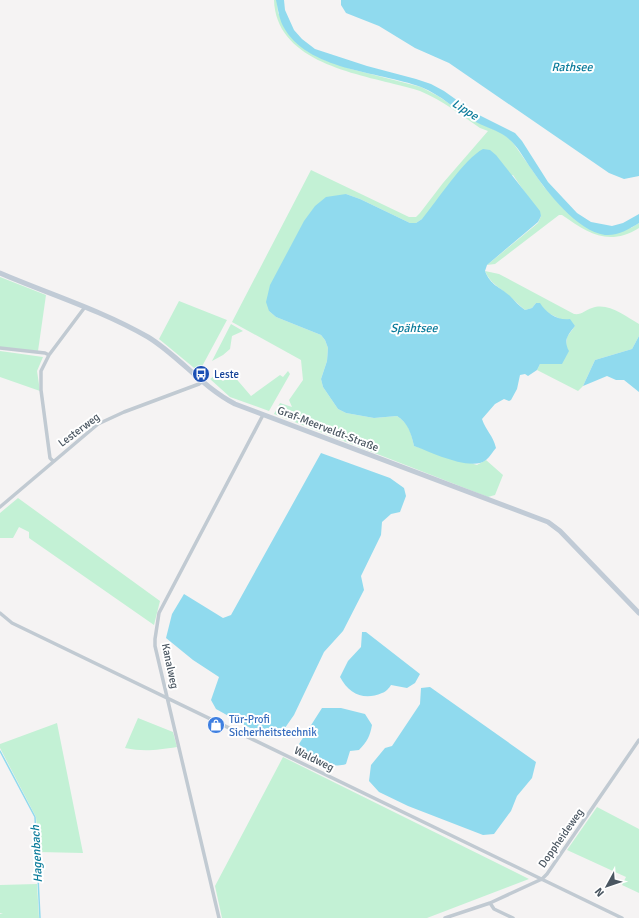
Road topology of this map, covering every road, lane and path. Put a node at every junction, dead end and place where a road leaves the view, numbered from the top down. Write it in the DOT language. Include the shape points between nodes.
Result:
graph roads {
  1 [pos="0,273"];
  2 [pos="85,307"];
  3 [pos="0,348"];
  4 [pos="50,355"];
  5 [pos="202,381"];
  6 [pos="263,415"];
  7 [pos="53,461"];
  8 [pos="0,507"];
  9 [pos="0,613"];
  10 [pos="639,613"];
  11 [pos="168,699"];
  12 [pos="639,740"];
  13 [pos="542,879"];
  14 [pos="490,903"];
  15 [pos="219,918"];
  16 [pos="445,918"];
  17 [pos="513,918"];
  18 [pos="622,918"];
  1 -- 2 [label="main road, Graf-Meerveldt-Straße"];
  2 -- 4 [label="street"];
  2 -- 5 [label="main road, Graf-Meerveldt-Straße" via="147,337"];
  3 -- 4 [label="street"];
  4 -- 7 [label="street" via="41,372 40,381 50,458"];
  5 -- 6 [label="main road, Graf-Meerveldt-Straße" via="229,401"];
  5 -- 7 [label="street, Lesterweg" via="98,424"];
  6 -- 10 [label="main road, Graf-Meerveldt-Straße" via="548,522 560,530"];
  6 -- 11 [label="street, Kanalweg" via="159,613 155,646"];
  7 -- 8 [label="street, Lesterweg"];
  9 -- 11 [label="street, Waldweg" via="12,623"];
  11 -- 13 [label="street, Waldweg"];
  11 -- 15 [label="street, Kanalweg"];
  12 -- 13 [label="street, Doppheideweg"];
  13 -- 14 [label="street, Doppheideweg"];
  13 -- 18 [label="street, Waldweg"];
  14 -- 16 [label="street, Doppheideweg"];
  14 -- 17 [label="street" via="494,909"];
}
